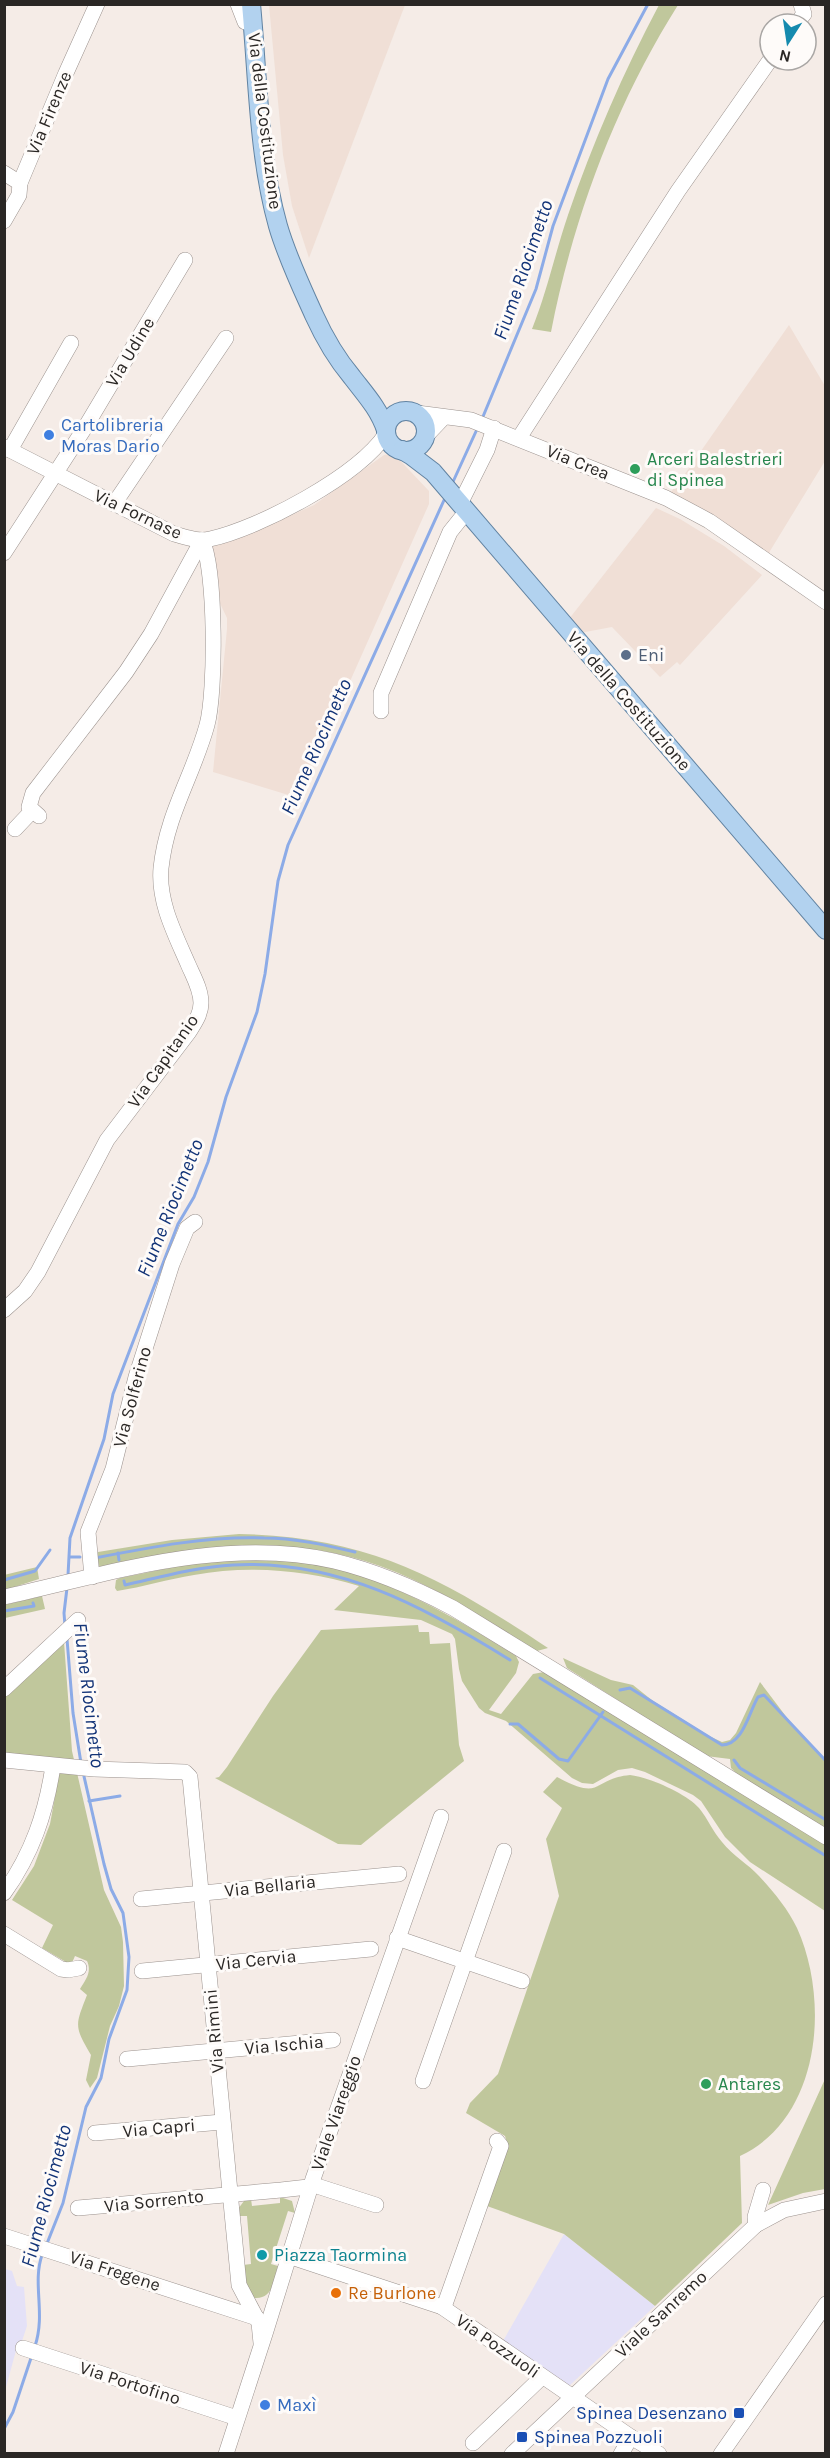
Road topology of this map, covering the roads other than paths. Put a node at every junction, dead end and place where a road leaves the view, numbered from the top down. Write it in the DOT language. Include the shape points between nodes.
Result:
graph roads {
  1 [pos="97,4"];
  2 [pos="238,4"];
  3 [pos="251,4"];
  4 [pos="245,22"];
  5 [pos="762,72"];
  6 [pos="258,82"];
  7 [pos="4,173"];
  8 [pos="20,183"];
  9 [pos="4,221"];
  10 [pos="185,260"];
  11 [pos="226,338"];
  12 [pos="71,344"];
  13 [pos="366,394"];
  14 [pos="411,412"];
  15 [pos="444,417"];
  16 [pos="492,428"];
  17 [pos="519,438"];
  18 [pos="424,440"];
  19 [pos="393,441"];
  20 [pos="7,449"];
  21 [pos="56,474"];
  22 [pos="451,494"];
  23 [pos="114,504"];
  24 [pos="202,540"];
  25 [pos="4,553"];
  26 [pos="825,602"];
  27 [pos="381,711"];
  28 [pos="15,829"];
  29 [pos="825,930"];
  30 [pos="195,1222"];
  31 [pos="4,1310"];
  32 [pos="85,1578"];
  33 [pos="4,1597"];
  34 [pos="78,1620"];
  35 [pos="4,1689"];
  36 [pos="4,1760"];
  37 [pos="53,1766"];
  38 [pos="441,1817"];
  39 [pos="825,1837"];
  40 [pos="504,1851"];
  41 [pos="399,1874"];
  42 [pos="4,1893"];
  43 [pos="201,1893"];
  44 [pos="141,1899"];
  45 [pos="4,1934"];
  46 [pos="397,1938"];
  47 [pos="371,1949"];
  48 [pos="465,1962"];
  49 [pos="207,1965"];
  50 [pos="79,1968"];
  51 [pos="142,1971"];
  52 [pos="522,1982"];
  53 [pos="333,2040"];
  54 [pos="216,2051"];
  55 [pos="127,2059"];
  56 [pos="423,2081"];
  57 [pos="222,2122"];
  58 [pos="95,2133"];
  59 [pos="497,2141"];
  60 [pos="311,2185"];
  61 [pos="281,2190"];
  62 [pos="763,2190"];
  63 [pos="250,2193"];
  64 [pos="230,2194"];
  65 [pos="825,2201"];
  66 [pos="376,2205"];
  67 [pos="78,2208"];
  68 [pos="232,2212"];
  69 [pos="301,2216"];
  70 [pos="756,2224"];
  71 [pos="4,2236"];
  72 [pos="288,2256"];
  73 [pos="242,2291"];
  74 [pos="275,2293"];
  75 [pos="225,2306"];
  76 [pos="442,2307"];
  77 [pos="823,2312"];
  78 [pos="257,2318"];
  79 [pos="261,2343"];
  80 [pos="24,2348"];
  81 [pos="542,2376"];
  82 [pos="572,2398"];
  83 [pos="237,2418"];
  84 [pos="631,2437"];
  85 [pos="473,2444"];
  86 [pos="226,2454"];
  87 [pos="512,2454"];
  88 [pos="621,2454"];
  89 [pos="659,2454"];
  90 [pos="721,2454"];
  1 -- 8 [label="street, Via Firenze"];
  2 -- 4 [label="street"];
  3 -- 6 [label="main road, Via della Costituzione"];
  4 -- 6 [label="main road" via="250,69"];
  5 -- 17 [label="street" via="678,191"];
  6 -- 13 [label="main road, Via della Costituzione" via="278,226 295,274 326,339"];
  7 -- 8 [label="street"];
  8 -- 9 [label="street, Via Firenze" via="19,195"];
  10 -- 21 [label="street, Via Udine"];
  11 -- 23 [label="street"];
  12 -- 20 [label="street"];
  13 -- 14 [label="main road, Via della Costituzione"];
  13 -- 19 [label="main road, Via della Costituzione"];
  14 -- 15 [label="street, Via Crea"];
  14 -- 18 [label="main road" via="426,427"];
  14 -- 19 [label="main road" via="393,416"];
  15 -- 16 [label="street, Via Crea" via="471,420"];
  15 -- 18 [label="street"];
  16 -- 17 [label="street, Via Crea"];
  16 -- 22 [label="street" via="487,450"];
  17 -- 26 [label="street, Via Crea" via="689,508"];
  18 -- 19 [label="main road" via="412,450"];
  18 -- 22 [label="main road, Via della Costituzione"];
  19 -- 22 [label="main road, Via della Costituzione"];
  19 -- 24 [label="street, Via Fornase" via="367,453 299,503 242,528"];
  20 -- 21 [label="street, Via Fornase"];
  21 -- 23 [label="street, Via Fornase"];
  21 -- 25 [label="street, Via Udine"];
  22 -- 27 [label="street" via="450,532 381,693"];
  22 -- 29 [label="main road, Via della Costituzione"];
  23 -- 24 [label="street, Via Fornase" via="174,534"];
  24 -- 28 [label="street" via="143,647 33,793 29,801 35,814"];
  24 -- 31 [label="street, Via Capitanio" via="212,594 210,706 202,739 174,809 164,850 161,886 169,917 200,994 200,1012 107,1140 32,1282"];
  30 -- 32 [label="street, Via Solferino" via="187,1228 172,1264 136,1377 113,1468 88,1532"];
  32 -- 33 [label="street"];
  32 -- 39 [label="street" via="195,1556 237,1553 309,1557 375,1573 426,1594 472,1620"];
  34 -- 35 [label="street"];
  36 -- 37 [label="street"];
  37 -- 42 [label="street" via="37,1835"];
  37 -- 43 [label="street, Via Rimini" via="185,1772 190,1777"];
  38 -- 46 [label="street, Viale Viareggio"];
  40 -- 48 [label="street"];
  41 -- 43 [label="street, Via Bellaria"];
  43 -- 44 [label="street, Via Bellaria"];
  43 -- 49 [label="street, Via Rimini"];
  45 -- 50 [label="street" via="61,1968"];
  46 -- 48 [label="street"];
  46 -- 60 [label="street, Viale Viareggio"];
  47 -- 49 [label="street, Via Cervia"];
  48 -- 52 [label="street"];
  48 -- 56 [label="street"];
  49 -- 51 [label="street, Via Cervia"];
  49 -- 54 [label="street, Via Rimini"];
  53 -- 54 [label="street, Via Ischia"];
  54 -- 55 [label="street, Via Ischia"];
  54 -- 57 [label="street, Via Rimini"];
  57 -- 58 [label="street, Via Capri"];
  57 -- 64 [label="street, Via Rimini"];
  59 -- 76 [label="street" via="501,2146"];
  60 -- 61 [label="street"];
  60 -- 66 [label="street"];
  60 -- 69 [label="street, Viale Viareggio"];
  61 -- 63 [label="street"];
  61 -- 69 [label="street" via="299,2200"];
  62 -- 70 [label="street"];
  63 -- 64 [label="street"];
  63 -- 68 [label="street" via="238,2198"];
  64 -- 67 [label="street, Via Sorrento"];
  64 -- 68 [label="street, Via Rimini"];
  65 -- 70 [label="street, Viale Sanremo" via="784,2210"];
  68 -- 73 [label="street, Via Rimini"];
  69 -- 72 [label="street, Viale Viareggio"];
  70 -- 82 [label="street, Viale Sanremo"];
  71 -- 75 [label="street, Via Fregene"];
  72 -- 74 [label="street, Viale Viareggio"];
  72 -- 76 [label="street, Via Pozzuoli"];
  73 -- 74 [label="street" via="252,2302 261,2304"];
  73 -- 75 [label="street" via="237,2301"];
  73 -- 78 [label="street, Via Rimini"];
  74 -- 78 [label="street, Viale Viareggio"];
  74 -- 79 [label="street, Viale Viareggio"];
  75 -- 78 [label="street, Via Fregene"];
  76 -- 81 [label="street, Via Pozzuoli"];
  77 -- 90 [label="street"];
  78 -- 79 [label="street, Via Rimini"];
  79 -- 83 [label="street, Viale Viareggio"];
  80 -- 83 [label="street, Via Portofino"];
  81 -- 82 [label="street, Via Pozzuoli"];
  81 -- 85 [label="street"];
  82 -- 84 [label="street, Via Pozzuoli"];
  82 -- 87 [label="street, Viale Sanremo"];
  83 -- 86 [label="street, Viale Viareggio"];
  84 -- 88 [label="street"];
  84 -- 89 [label="street, Via Pozzuoli"];
}
